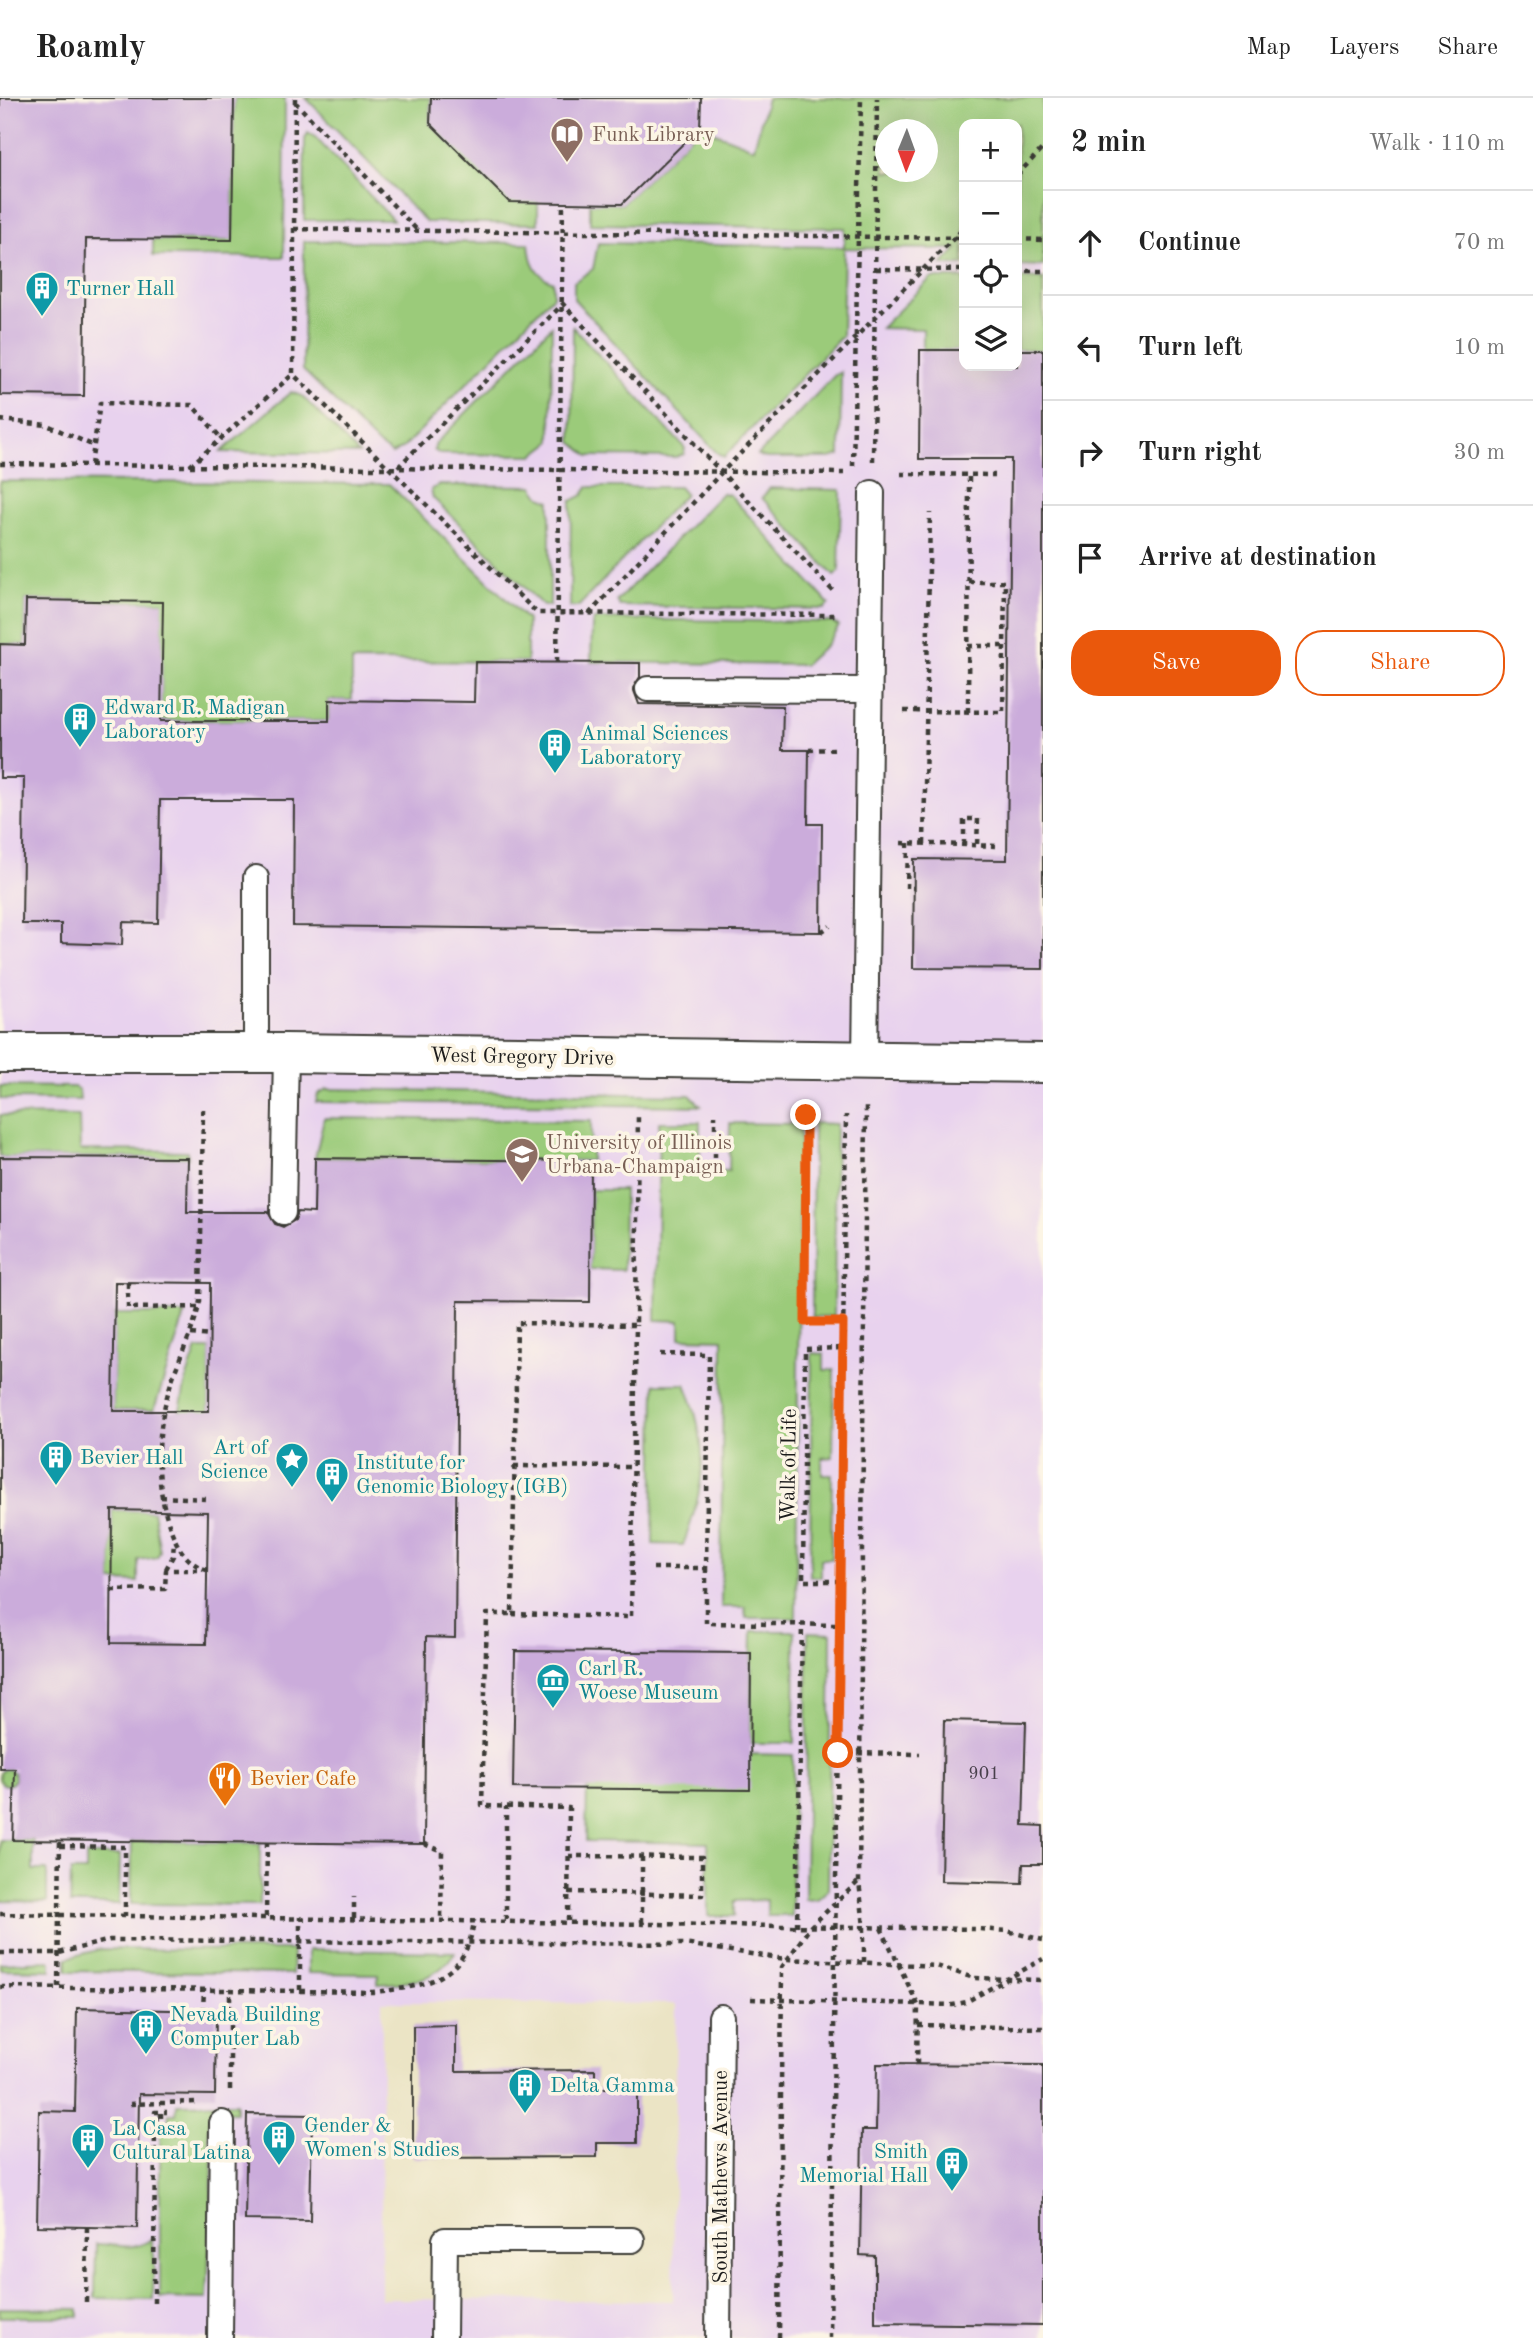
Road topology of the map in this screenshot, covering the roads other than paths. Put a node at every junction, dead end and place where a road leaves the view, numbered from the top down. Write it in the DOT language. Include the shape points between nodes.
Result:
graph roads {
  1 [pos="872,483"];
  2 [pos="648,689"];
  3 [pos="870,701"];
  4 [pos="256,878"];
  5 [pos="0,1052"];
  6 [pos="271,1053"];
  7 [pos="1043,1063"];
  8 [pos="865,1079"];
  9 [pos="283,1212"];
  10 [pos="721,2017"];
  11 [pos="222,2123"];
  12 [pos="632,2240"];
  13 [pos="220,2338"];
  14 [pos="444,2338"];
  15 [pos="718,2338"];
  1 -- 3 [label="lane"];
  2 -- 3 [label="lane"];
  3 -- 8 [label="lane"];
  4 -- 6 [label="lane"];
  5 -- 6 [label="street, West Gregory Drive"];
  6 -- 8 [label="street, West Gregory Drive"];
  6 -- 9 [label="lane"];
  7 -- 8 [label="street, West Gregory Drive"];
  10 -- 15 [label="lane, South Mathews Avenue"];
  11 -- 13 [label="lane"];
  12 -- 14 [label="lane" via="445,2240"];
}
